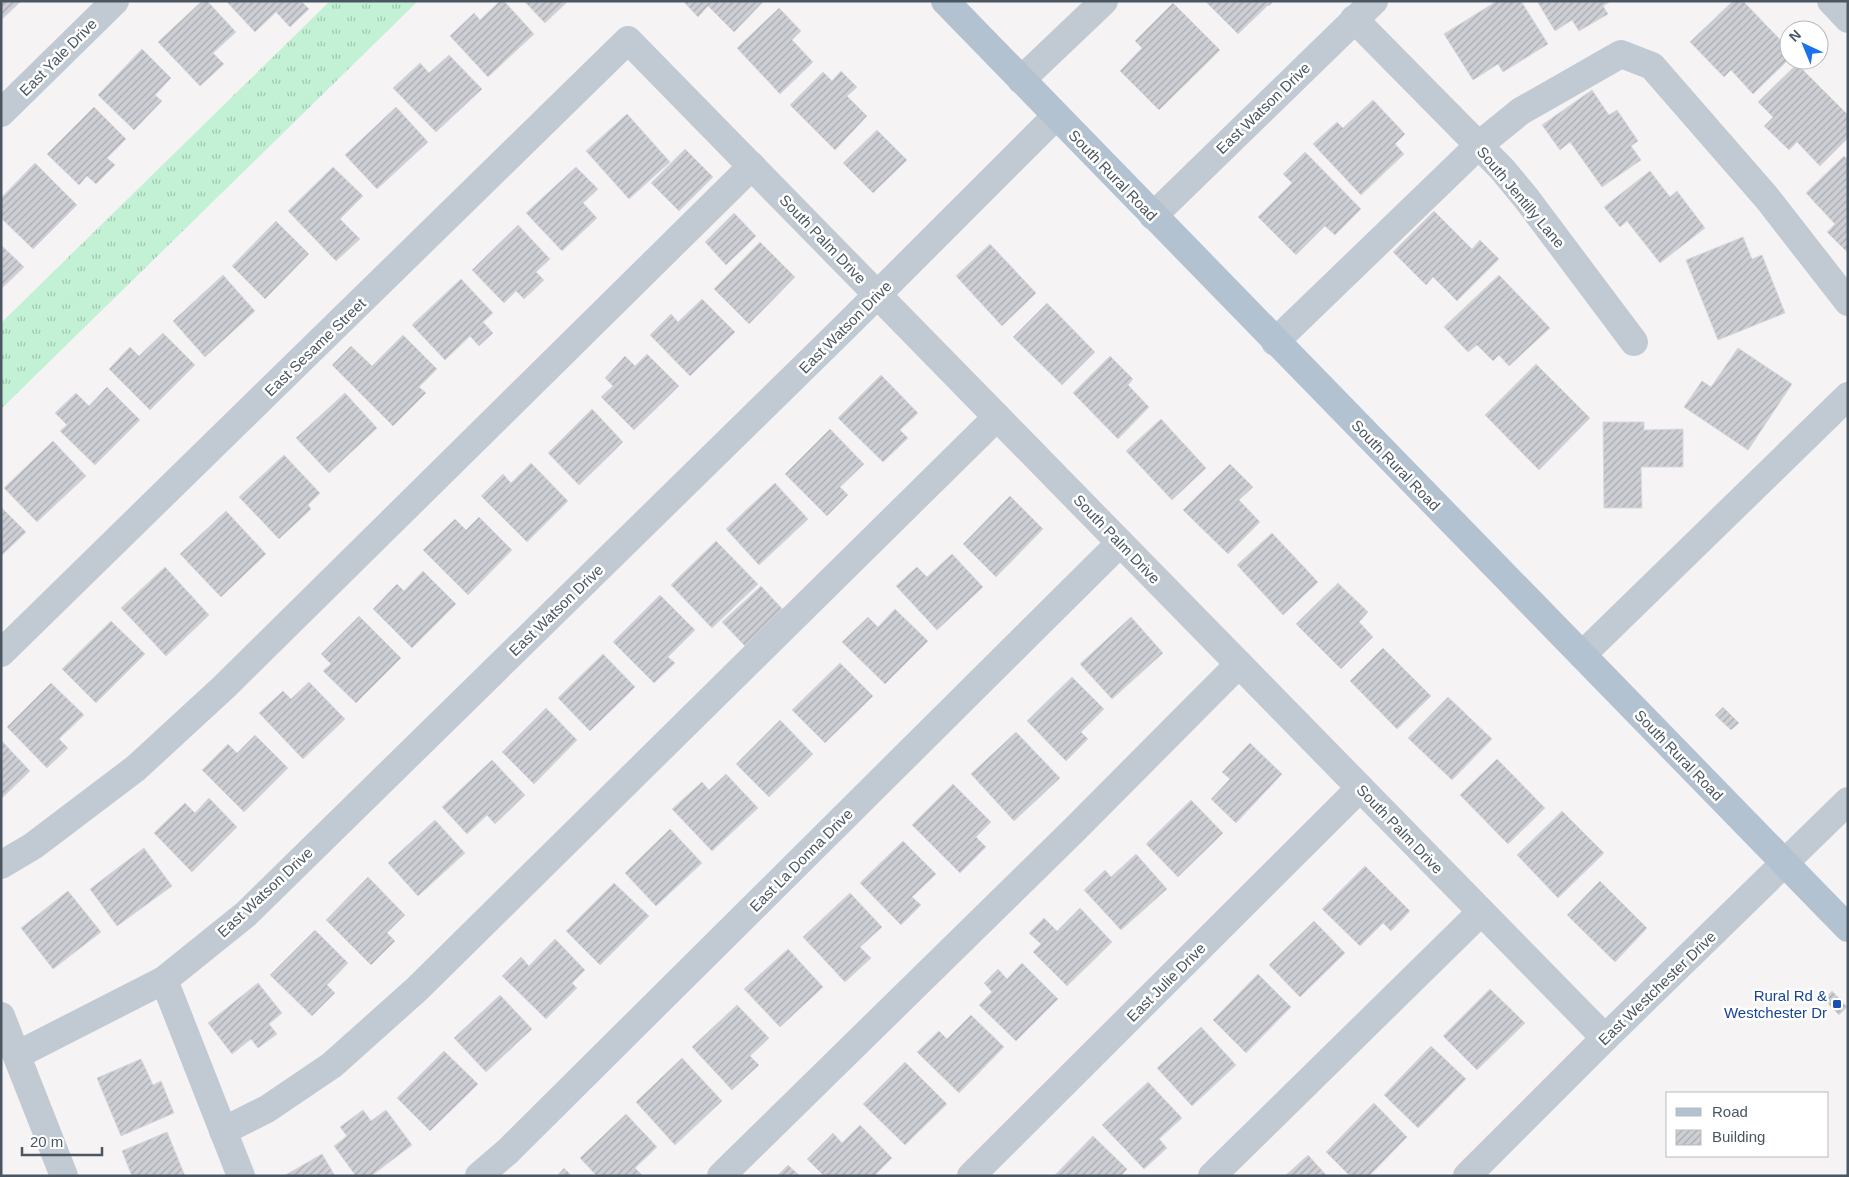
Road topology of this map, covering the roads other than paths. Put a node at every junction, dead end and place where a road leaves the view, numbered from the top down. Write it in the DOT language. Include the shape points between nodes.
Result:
graph roads {
  1 [pos="115,1"];
  2 [pos="945,1"];
  3 [pos="1104,1"];
  4 [pos="1374,1"];
  5 [pos="1831,1"];
  6 [pos="1354,19"];
  7 [pos="1848,19"];
  8 [pos="628,40"];
  9 [pos="1021,80"];
  10 [pos="1,113"];
  11 [pos="1056,116"];
  12 [pos="1478,145"];
  13 [pos="752,166"];
  14 [pos="1153,216"];
  15 [pos="878,295"];
  16 [pos="1848,302"];
  17 [pos="1275,342"];
  18 [pos="1634,342"];
  19 [pos="1848,396"];
  20 [pos="997,417"];
  21 [pos="1120,542"];
  22 [pos="1,653"];
  23 [pos="1582,655"];
  24 [pos="1239,664"];
  25 [pos="1360,788"];
  26 [pos="1848,801"];
  27 [pos="1784,863"];
  28 [pos="1,865"];
  29 [pos="1481,912"];
  30 [pos="1848,928"];
  31 [pos="164,980"];
  32 [pos="1,1016"];
  33 [pos="1604,1038"];
  34 [pos="17,1054"];
  35 [pos="223,1131"];
  36 [pos="64,1176"];
  37 [pos="241,1176"];
  38 [pos="479,1176"];
  39 [pos="721,1176"];
  40 [pos="972,1176"];
  41 [pos="1212,1176"];
  42 [pos="1467,1176"];
  1 -- 10 [label="street, East Yale Drive"];
  2 -- 9 [label="main road, South Rural Road"];
  3 -- 9 [label="street"];
  4 -- 6 [label="street, East Watson Drive"];
  5 -- 7 [label="street"];
  6 -- 12 [label="street, South Jentilly Lane"];
  6 -- 14 [label="street, East Watson Drive"];
  8 -- 13 [label="street, South Palm Drive"];
  8 -- 22 [label="street, East Sesame Street"];
  9 -- 11 [label="main road, South Rural Road"];
  11 -- 14 [label="main road, South Rural Road"];
  11 -- 15 [label="street, East Watson Drive"];
  12 -- 16 [label="street" via="1521,111 1621,54 1652,66 1766,198"];
  12 -- 17 [label="street"];
  12 -- 18 [label="street, South Jentilly Lane" via="1526,198"];
  13 -- 15 [label="street, South Palm Drive"];
  13 -- 28 [label="street" via="224,687 136,768 32,846"];
  14 -- 17 [label="main road, South Rural Road"];
  15 -- 20 [label="street, South Palm Drive"];
  15 -- 31 [label="street, East Watson Drive" via="246,914"];
  17 -- 23 [label="main road, South Rural Road"];
  19 -- 23 [label="street"];
  20 -- 21 [label="street, South Palm Drive"];
  20 -- 35 [label="street" via="417,989 332,1065 267,1108"];
  21 -- 24 [label="street, South Palm Drive"];
  21 -- 38 [label="street, East La Donna Drive"];
  23 -- 27 [label="main road, South Rural Road"];
  24 -- 25 [label="street, South Palm Drive"];
  24 -- 39 [label="street"];
  25 -- 29 [label="street, South Palm Drive"];
  25 -- 40 [label="street, East Julie Drive"];
  26 -- 27 [label="street, East Westchester Drive"];
  27 -- 30 [label="main road, South Rural Road"];
  27 -- 33 [label="street, East Westchester Drive"];
  29 -- 33 [label="street, South Palm Drive"];
  29 -- 41 [label="street"];
  31 -- 34 [label="street, East Watson Drive"];
  31 -- 35 [label="street"];
  32 -- 34 [label="street"];
  33 -- 42 [label="street, East Westchester Drive"];
  34 -- 36 [label="street"];
  35 -- 37 [label="street"];
}
